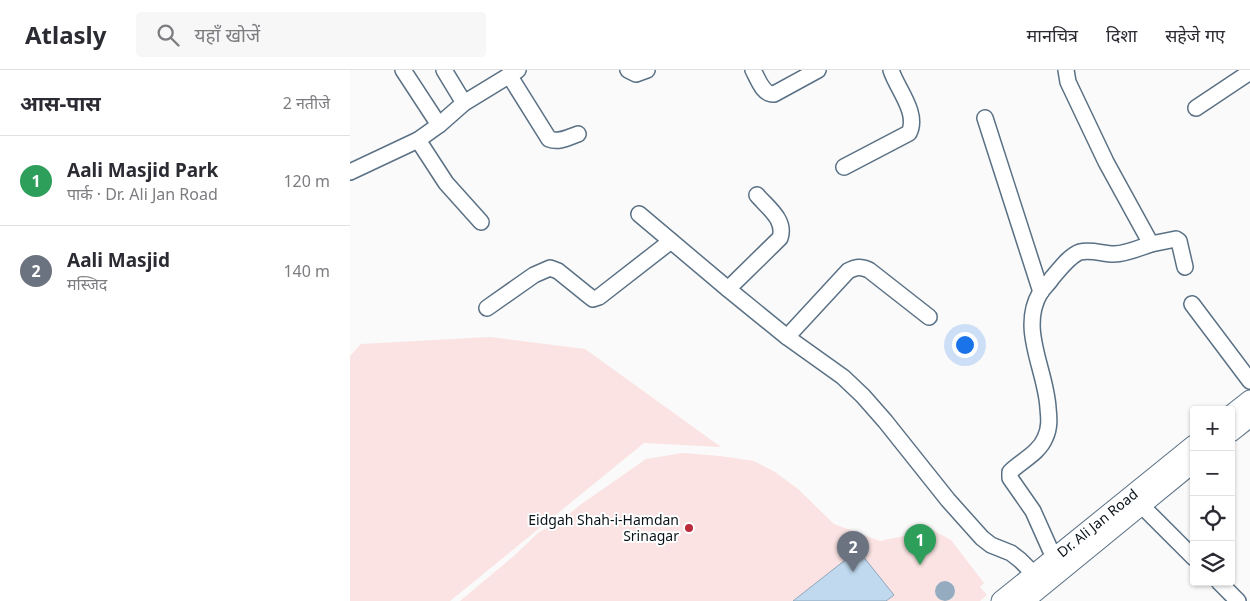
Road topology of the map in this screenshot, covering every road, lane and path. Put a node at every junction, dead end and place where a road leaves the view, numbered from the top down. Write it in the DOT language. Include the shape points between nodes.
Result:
graph roads {
  1 [pos="403,70"];
  2 [pos="444,70"];
  3 [pos="628,70"];
  4 [pos="648,70"];
  5 [pos="753,70"];
  6 [pos="818,70"];
  7 [pos="891,70"];
  8 [pos="1066,70"];
  9 [pos="513,72"];
  10 [pos="1250,72"];
  11 [pos="464,103"];
  12 [pos="1196,108"];
  13 [pos="985,118"];
  14 [pos="439,125"];
  15 [pos="578,134"];
  16 [pos="418,140"];
  17 [pos="844,167"];
  18 [pos="350,172"];
  19 [pos="758,195"];
  20 [pos="639,214"];
  21 [pos="481,222"];
  22 [pos="672,242"];
  23 [pos="1151,244"];
  24 [pos="1185,267"];
  25 [pos="728,289"];
  26 [pos="1041,292"];
  27 [pos="1192,304"];
  28 [pos="487,308"];
  29 [pos="929,317"];
  30 [pos="787,337"];
  31 [pos="1250,380"];
  32 [pos="1250,400"];
  33 [pos="1235,412"];
  34 [pos="1250,417"];
  35 [pos="1235,429"];
  36 [pos="1190,449"];
  37 [pos="1190,465"];
  38 [pos="1135,500"];
  39 [pos="1190,554"];
  40 [pos="1054,558"];
  41 [pos="1034,574"];
  42 [pos="1223,586"];
  43 [pos="1250,597"];
  44 [pos="1001,601"];
  45 [pos="1024,601"];
  46 [pos="1238,601"];
  47 [pos="1247,601"];
  1 -- 14 [label="street"];
  2 -- 11 [label="street"];
  3 -- 4 [label="street" via="636,74"];
  5 -- 6 [label="street" via="769,94"];
  7 -- 17 [label="street" via="913,126 909,133"];
  8 -- 23 [label="street" via="1068,82 1106,162"];
  9 -- 11 [label="street"];
  9 -- 15 [label="street" via="549,139 561,140"];
  10 -- 12 [label="street"];
  11 -- 14 [label="street"];
  13 -- 26 [label="street"];
  14 -- 16 [label="street"];
  16 -- 18 [label="street"];
  16 -- 21 [label="street" via="446,183"];
  19 -- 25 [label="street" via="781,223 780,238"];
  20 -- 22 [label="street"];
  22 -- 25 [label="street"];
  22 -- 28 [label="street" via="599,298 589,296 558,270 550,268 534,275"];
  23 -- 24 [label="street" via="1179,241"];
  23 -- 26 [label="street" via="1116,254 1080,252"];
  25 -- 30 [label="street"];
  26 -- 40 [label="street" via="1032,316 1032,330 1048,401 1049,424 1045,438 1010,472 1010,478 1033,511"];
  27 -- 31 [label="street"];
  29 -- 30 [label="street" via="869,270 855,267"];
  30 -- 41 [label="street" via="863,396 982,538 1011,553"];
  32 -- 33 [label="main road"];
  34 -- 35 [label="main road"];
  36 -- 38 [label="main road, Dr. Ali Jan Road"];
  37 -- 38 [label="main road, Dr. Ali Jan Road"];
  38 -- 39 [label="street"];
  38 -- 40 [label="main road, Dr. Ali Jan Road"];
  38 -- 45 [label="main road, Dr. Ali Jan Road"];
  40 -- 41 [label="main road, Dr. Ali Jan Road"];
  41 -- 44 [label="main road, Dr. Ali Jan Road"];
  42 -- 46 [label="street"];
  43 -- 47 [label="street"];
}
